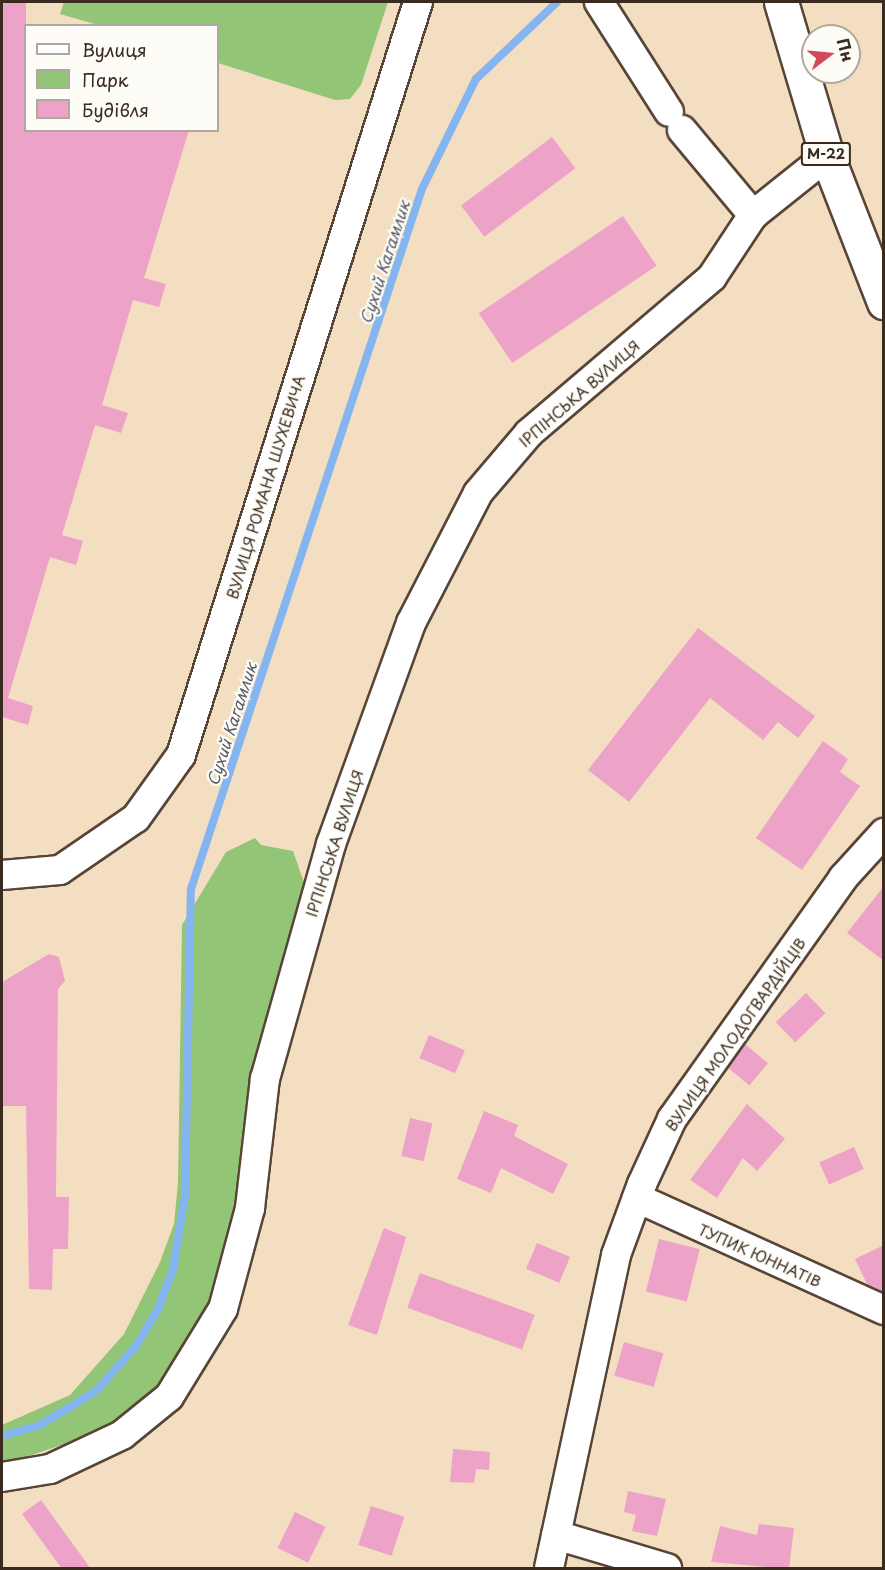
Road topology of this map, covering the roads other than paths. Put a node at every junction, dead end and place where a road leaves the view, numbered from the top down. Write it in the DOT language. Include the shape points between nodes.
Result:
graph roads {
  1 [pos="417,2"];
  2 [pos="599,2"];
  3 [pos="781,2"];
  4 [pos="827,156"];
  5 [pos="753,215"];
  6 [pos="881,290"];
  7 [pos="884,833"];
  8 [pos="2,875"];
  9 [pos="637,1198"];
  10 [pos="884,1310"];
  11 [pos="2,1477"];
  12 [pos="556,1535"];
  13 [pos="549,1569"];
  14 [pos="667,1569"];
  1 -- 8 [label="street, ВУЛИЦЯ РОМАНА ШУХЕВИЧА" via="181,755 136,818 60,870"];
  2 -- 5 [label="street" via="676,121"];
  3 -- 4 [label="highway, М-22"];
  4 -- 5 [label="street, ІРПІНСЬКА ВУЛИЦЯ"];
  4 -- 6 [label="highway, М-22"];
  5 -- 11 [label="street, ІРПІНСЬКА ВУЛИЦЯ" via="712,277 529,433 478,493 411,624 331,844 288,991 265,1079 250,1208 223,1309 169,1397 122,1435 50,1470"];
  7 -- 9 [label="street, ВУЛИЦЯ МОЛОДОГВАРДІЙЦІВ" via="843,878 672,1119"];
  9 -- 10 [label="street, ТУПИК ЮННАТІВ"];
  9 -- 12 [label="street, ВУЛИЦЯ МОЛОДОГВАРДІЙЦІВ" via="616,1255"];
  12 -- 13 [label="street, ВУЛИЦЯ МОЛОДОГВАРДІЙЦІВ"];
  12 -- 14 [label="street"];
}
